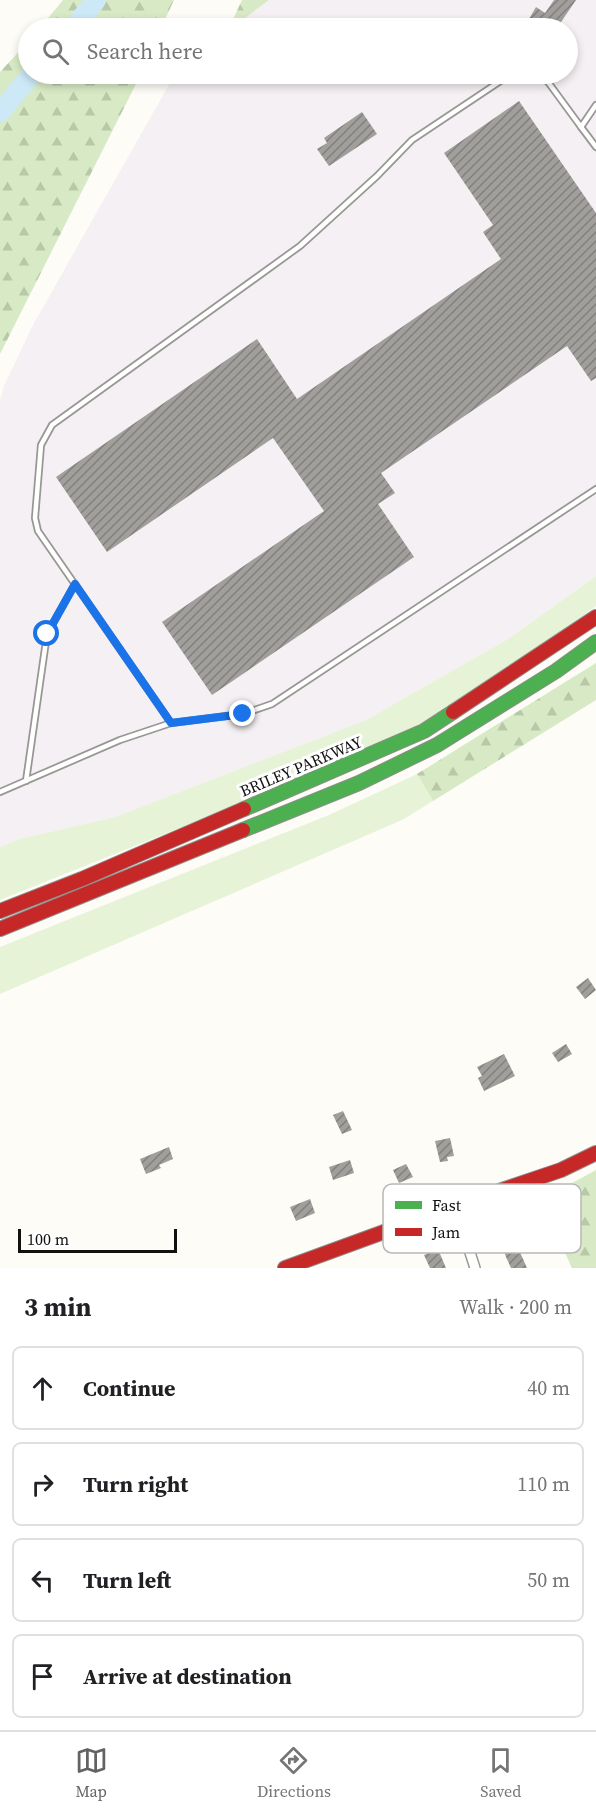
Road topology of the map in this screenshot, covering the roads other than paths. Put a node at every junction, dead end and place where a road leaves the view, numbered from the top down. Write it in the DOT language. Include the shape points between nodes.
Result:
graph roads {
  1 [pos="496,84"];
  2 [pos="549,84"];
  3 [pos="596,105"];
  4 [pos="581,127"];
  5 [pos="596,147"];
  6 [pos="596,489"];
  7 [pos="75,584"];
  8 [pos="596,617"];
  9 [pos="596,642"];
  10 [pos="596,651"];
  11 [pos="556,671"];
  12 [pos="171,723"];
  13 [pos="26,781"];
  14 [pos="0,792"];
  15 [pos="0,911"];
  16 [pos="0,930"];
  17 [pos="596,1153"];
  18 [pos="520,1184"];
  19 [pos="383,1232"];
  20 [pos="470,1253"];
  21 [pos="285,1268"];
  22 [pos="475,1268"];
  1 -- 7 [label="lane" via="412,140 300,246 52,425 41,445 35,518 38,531"];
  2 -- 4 [label="lane"];
  3 -- 4 [label="lane"];
  4 -- 5 [label="lane"];
  6 -- 12 [label="lane" via="272,704 243,714"];
  7 -- 12 [label="lane"];
  7 -- 13 [label="lane" via="47,634"];
  8 -- 15 [label="main road, BRILEY PARKWAY" via="424,731"];
  9 -- 11 [label="main road"];
  10 -- 11 [label="main road"];
  11 -- 16 [label="main road" via="436,745 358,783"];
  12 -- 13 [label="lane" via="120,740"];
  13 -- 14 [label="lane"];
  17 -- 18 [label="main road"];
  19 -- 21 [label="main road"];
  20 -- 22 [label="street"];
}
